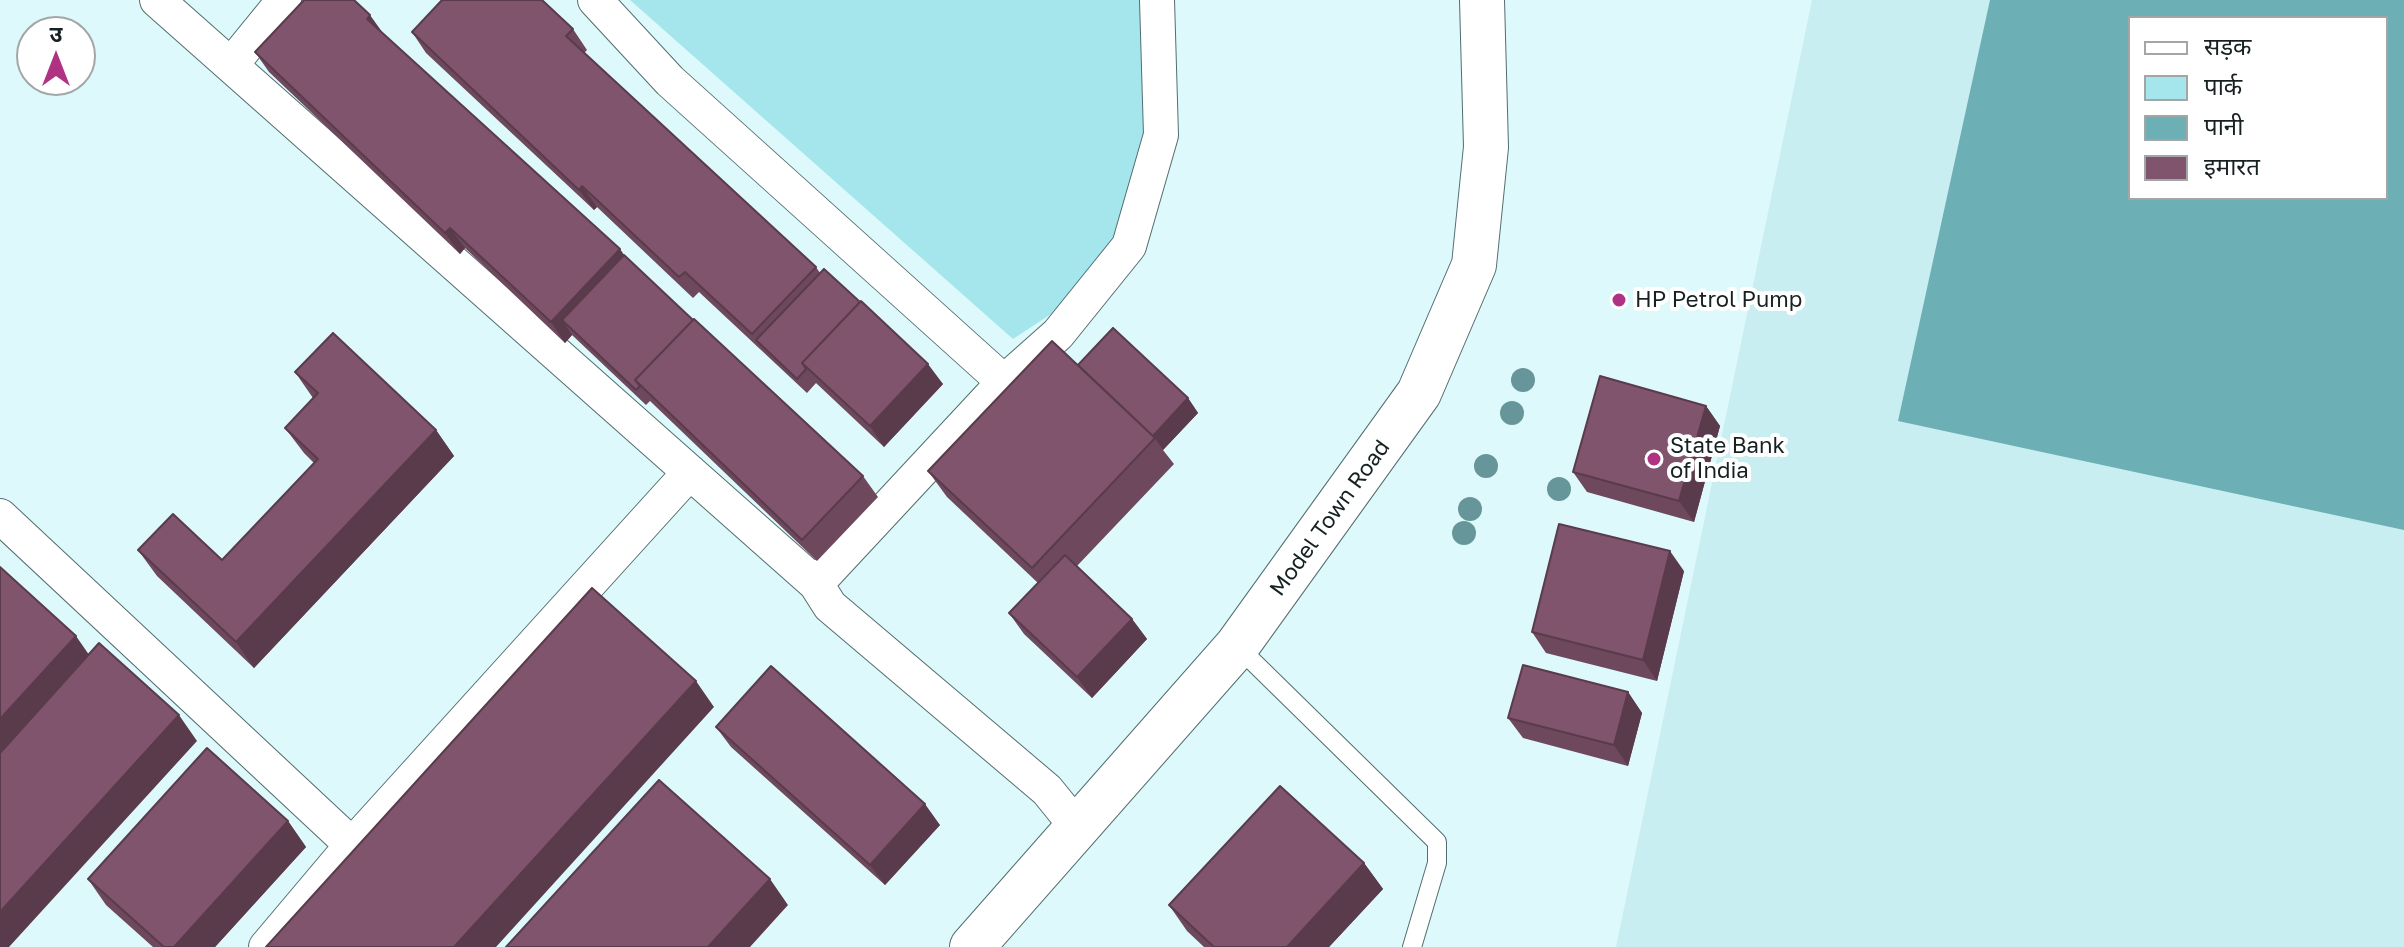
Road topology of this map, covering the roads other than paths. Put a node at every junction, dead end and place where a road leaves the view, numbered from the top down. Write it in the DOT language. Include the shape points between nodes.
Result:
graph roads {
  1 [pos="157,0"];
  2 [pos="284,0"];
  3 [pos="595,0"];
  4 [pos="1157,0"];
  5 [pos="1482,0"];
  6 [pos="231,65"];
  7 [pos="1004,382"];
  8 [pos="690,472"];
  9 [pos="0,516"];
  10 [pos="816,584"];
  11 [pos="1237,646"];
  12 [pos="1077,827"];
  13 [pos="352,845"];
  14 [pos="266,947"];
  15 [pos="972,947"];
  16 [pos="1412,947"];
  1 -- 6 [label="street"];
  2 -- 6 [label="street"];
  3 -- 7 [label="street" via="670,81"];
  4 -- 7 [label="street" via="1161,135 1129,246 1058,334"];
  5 -- 11 [label="main road, Model Town Road" via="1486,147 1474,265 1419,393"];
  6 -- 8 [label="street"];
  7 -- 10 [label="street"];
  8 -- 10 [label="street"];
  8 -- 13 [label="street"];
  9 -- 13 [label="street"];
  10 -- 12 [label="street" via="830,606 1047,790"];
  11 -- 12 [label="main road, Model Town Road"];
  11 -- 16 [label="lane" via="1437,842 1437,863"];
  12 -- 15 [label="main road, Model Town Road"];
  13 -- 14 [label="street"];
}
